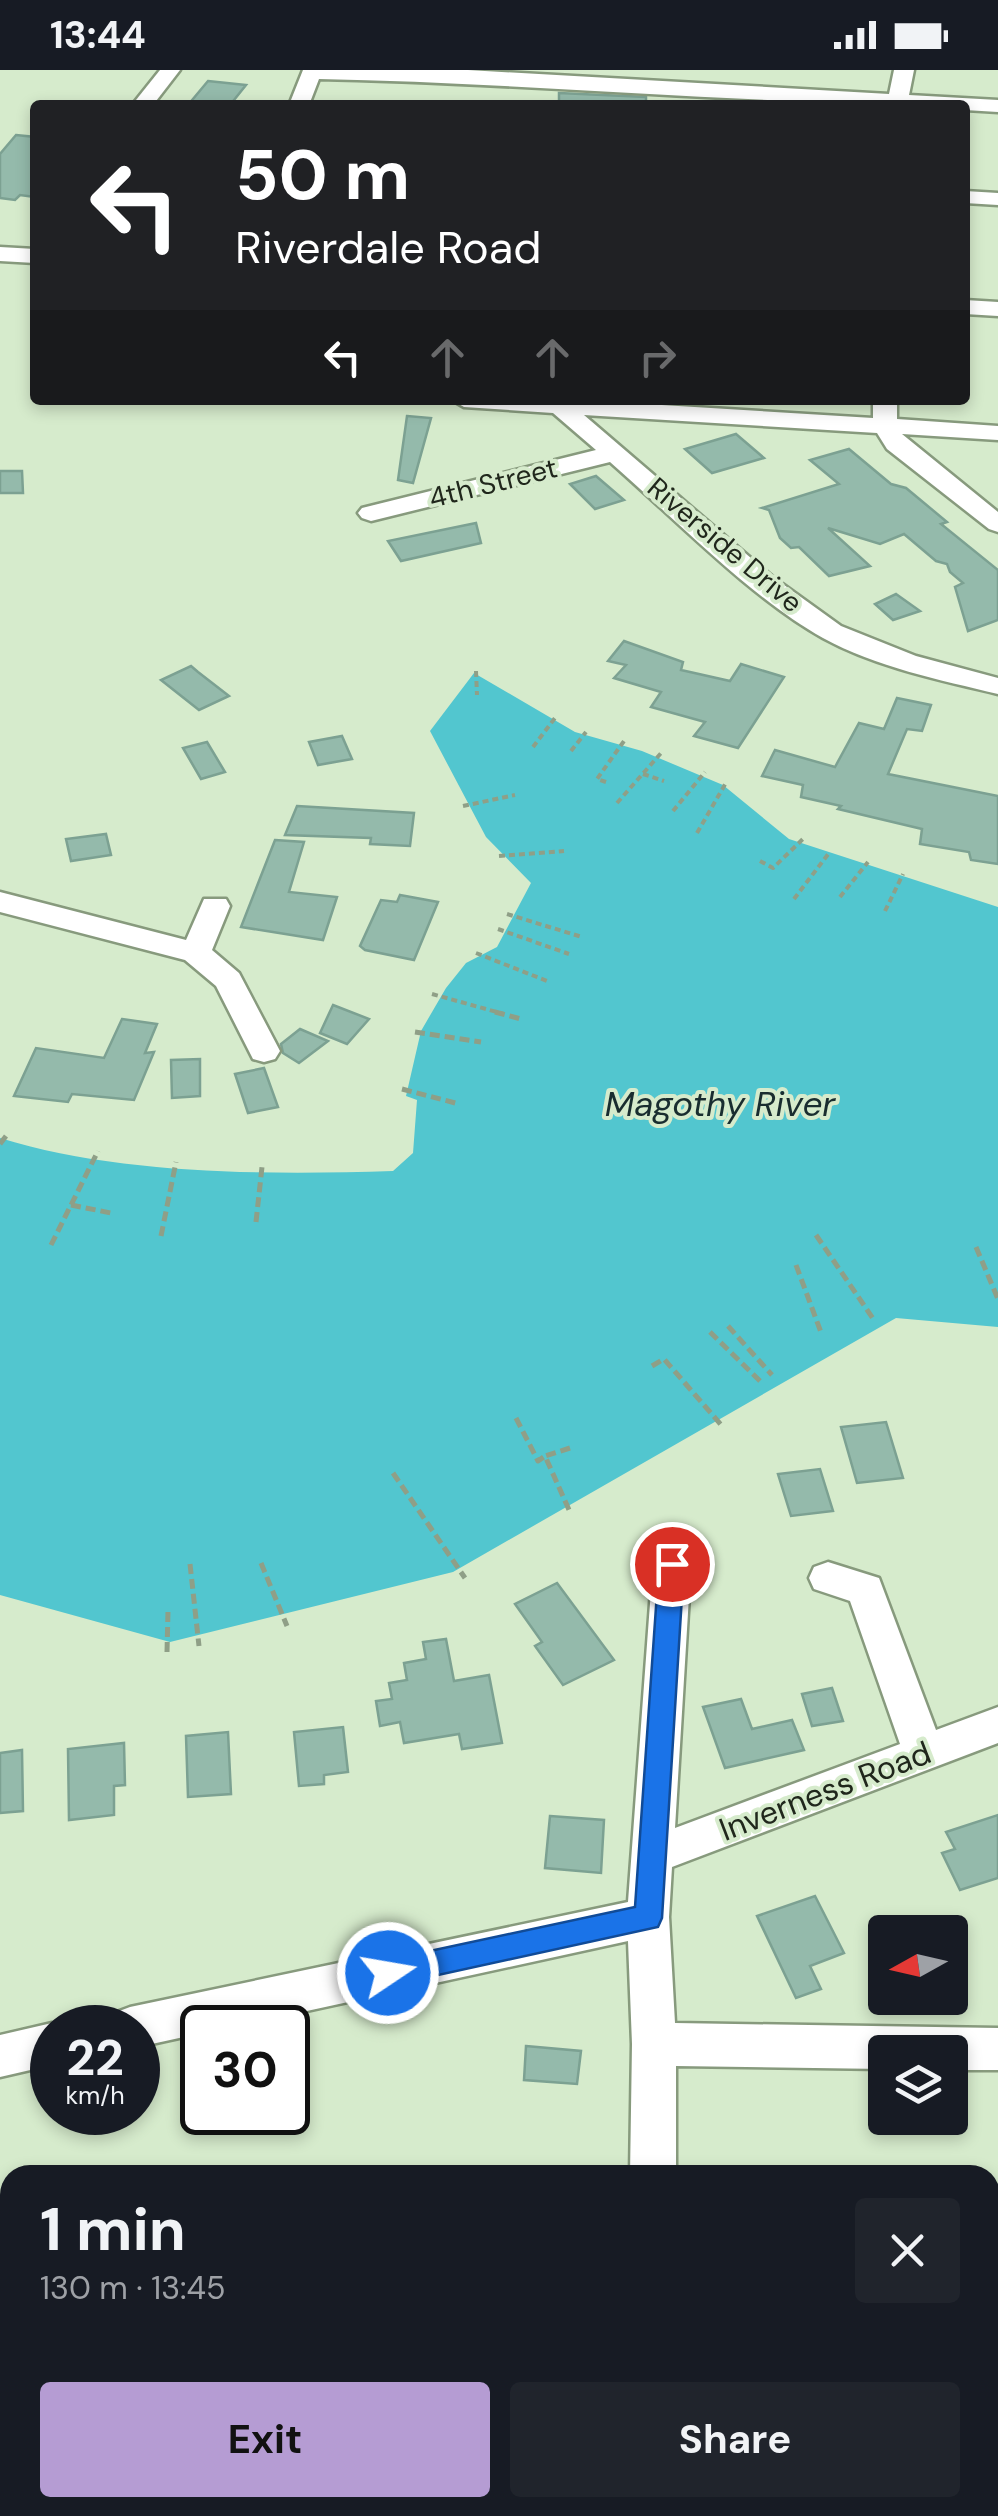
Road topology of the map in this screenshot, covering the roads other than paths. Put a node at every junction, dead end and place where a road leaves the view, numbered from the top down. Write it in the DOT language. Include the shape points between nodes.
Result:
graph roads {
  1 [pos="170,70"];
  2 [pos="904,70"];
  3 [pos="469,73"];
  4 [pos="675,78"];
  5 [pos="146,100"];
  6 [pos="301,100"];
  7 [pos="870,100"];
  8 [pos="898,100"];
  9 [pos="970,105"];
  10 [pos="998,106"];
  11 [pos="970,197"];
  12 [pos="998,198"];
  13 [pos="970,307"];
  14 [pos="998,309"];
  15 [pos="533,405"];
  16 [pos="561,407"];
  17 [pos="885,413"];
  18 [pos="998,433"];
  19 [pos="616,453"];
  20 [pos="371,514"];
  21 [pos="998,524"];
  22 [pos="998,686"];
  23 [pos="0,902"];
  24 [pos="216,906"];
  25 [pos="196,953"];
  26 [pos="264,1051"];
  27 [pos="672,1564"];
  28 [pos="828,1578"];
  29 [pos="998,1725"];
  30 [pos="924,1754"];
  31 [pos="652,1856"];
  32 [pos="648,1918"];
  33 [pos="160,2022"];
  34 [pos="654,2044"];
  35 [pos="30,2049"];
  36 [pos="998,2049"];
  37 [pos="0,2056"];
  38 [pos="653,2165"];
  1 -- 5 [label="street"];
  2 -- 8 [label="street"];
  3 -- 4 [label="street"];
  3 -- 6 [label="street" via="311,73"];
  4 -- 7 [label="street"];
  9 -- 10 [label="street"];
  11 -- 12 [label="street"];
  13 -- 14 [label="street"];
  15 -- 16 [label="street"];
  16 -- 17 [label="street"];
  16 -- 19 [label="street, Riverside Drive"];
  17 -- 18 [label="street"];
  17 -- 21 [label="street" via="896,444"];
  19 -- 20 [label="street, 4th Street"];
  19 -- 22 [label="street, Riverside Drive" via="832,632 906,662"];
  23 -- 25 [label="street"];
  24 -- 25 [label="street"];
  25 -- 26 [label="street" via="228,980"];
  27 -- 31 [label="street"];
  28 -- 30 [label="street" via="865,1589"];
  29 -- 30 [label="street, Inverness Road"];
  30 -- 31 [label="street, Inverness Road"];
  31 -- 32 [label="street"];
  32 -- 33 [label="street"];
  32 -- 34 [label="street"];
  34 -- 36 [label="street"];
  34 -- 38 [label="street"];
  35 -- 37 [label="street"];
}
